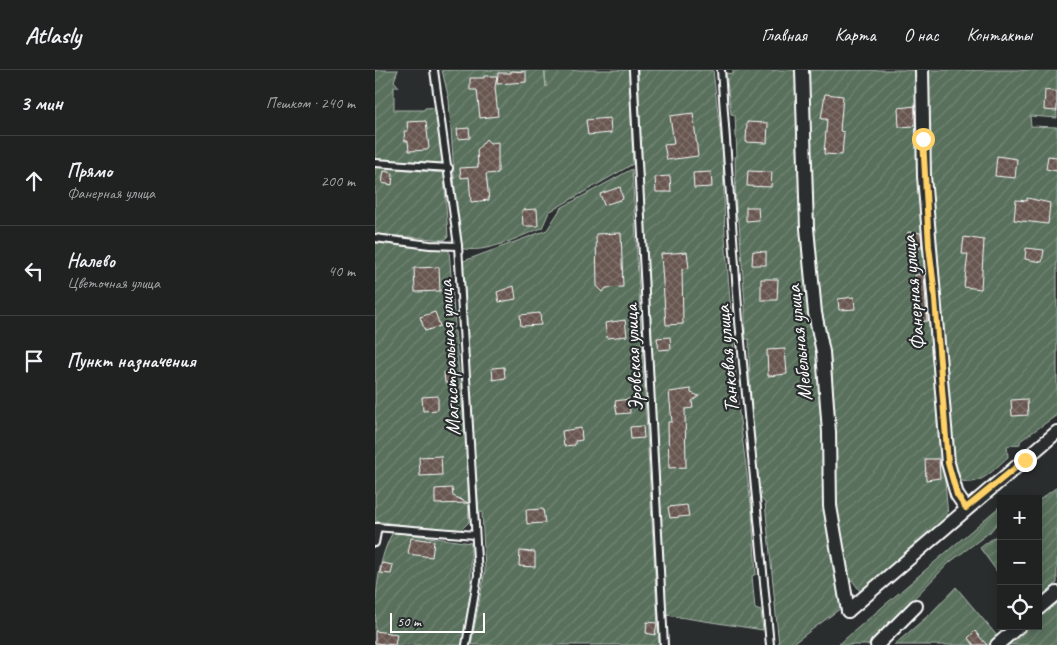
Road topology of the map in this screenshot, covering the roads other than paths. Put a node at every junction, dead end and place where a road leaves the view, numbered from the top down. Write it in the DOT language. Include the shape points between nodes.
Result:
graph roads {
  1 [pos="434,70"];
  2 [pos="633,70"];
  3 [pos="721,70"];
  4 [pos="802,70"];
  5 [pos="921,70"];
  6 [pos="375,163"];
  7 [pos="449,168"];
  8 [pos="375,238"];
  9 [pos="458,246"];
  10 [pos="1057,432"];
  11 [pos="966,508"];
  12 [pos="376,527"];
  13 [pos="475,535"];
  14 [pos="375,543"];
  15 [pos="1057,593"];
  16 [pos="916,606"];
  17 [pos="1042,606"];
  18 [pos="1014,630"];
  19 [pos="467,645"];
  20 [pos="664,645"];
  21 [pos="770,645"];
  22 [pos="877,645"];
  23 [pos="997,645"];
  1 -- 7 [label="lane, Магистральная улица"];
  2 -- 20 [label="lane, Эровская улица"];
  3 -- 21 [label="lane, Танковая улица" via="739,321"];
  4 -- 11 [label="street, Мебельная улица" via="807,228 815,313 823,352 829,432 829,506 847,611"];
  5 -- 11 [label="street, Фанерная улица" via="924,186 948,463 957,495"];
  6 -- 7 [label="lane"];
  7 -- 9 [label="lane, Магистральная улица"];
  8 -- 9 [label="lane"];
  9 -- 13 [label="lane, Магистральная улица"];
  10 -- 11 [label="street"];
  12 -- 13 [label="lane"];
  12 -- 14 [label="lane"];
  13 -- 19 [label="lane, Магистральная улица" via="478,575"];
  15 -- 17 [label="street"];
  16 -- 22 [label="street"];
  18 -- 23 [label="street"];
}
